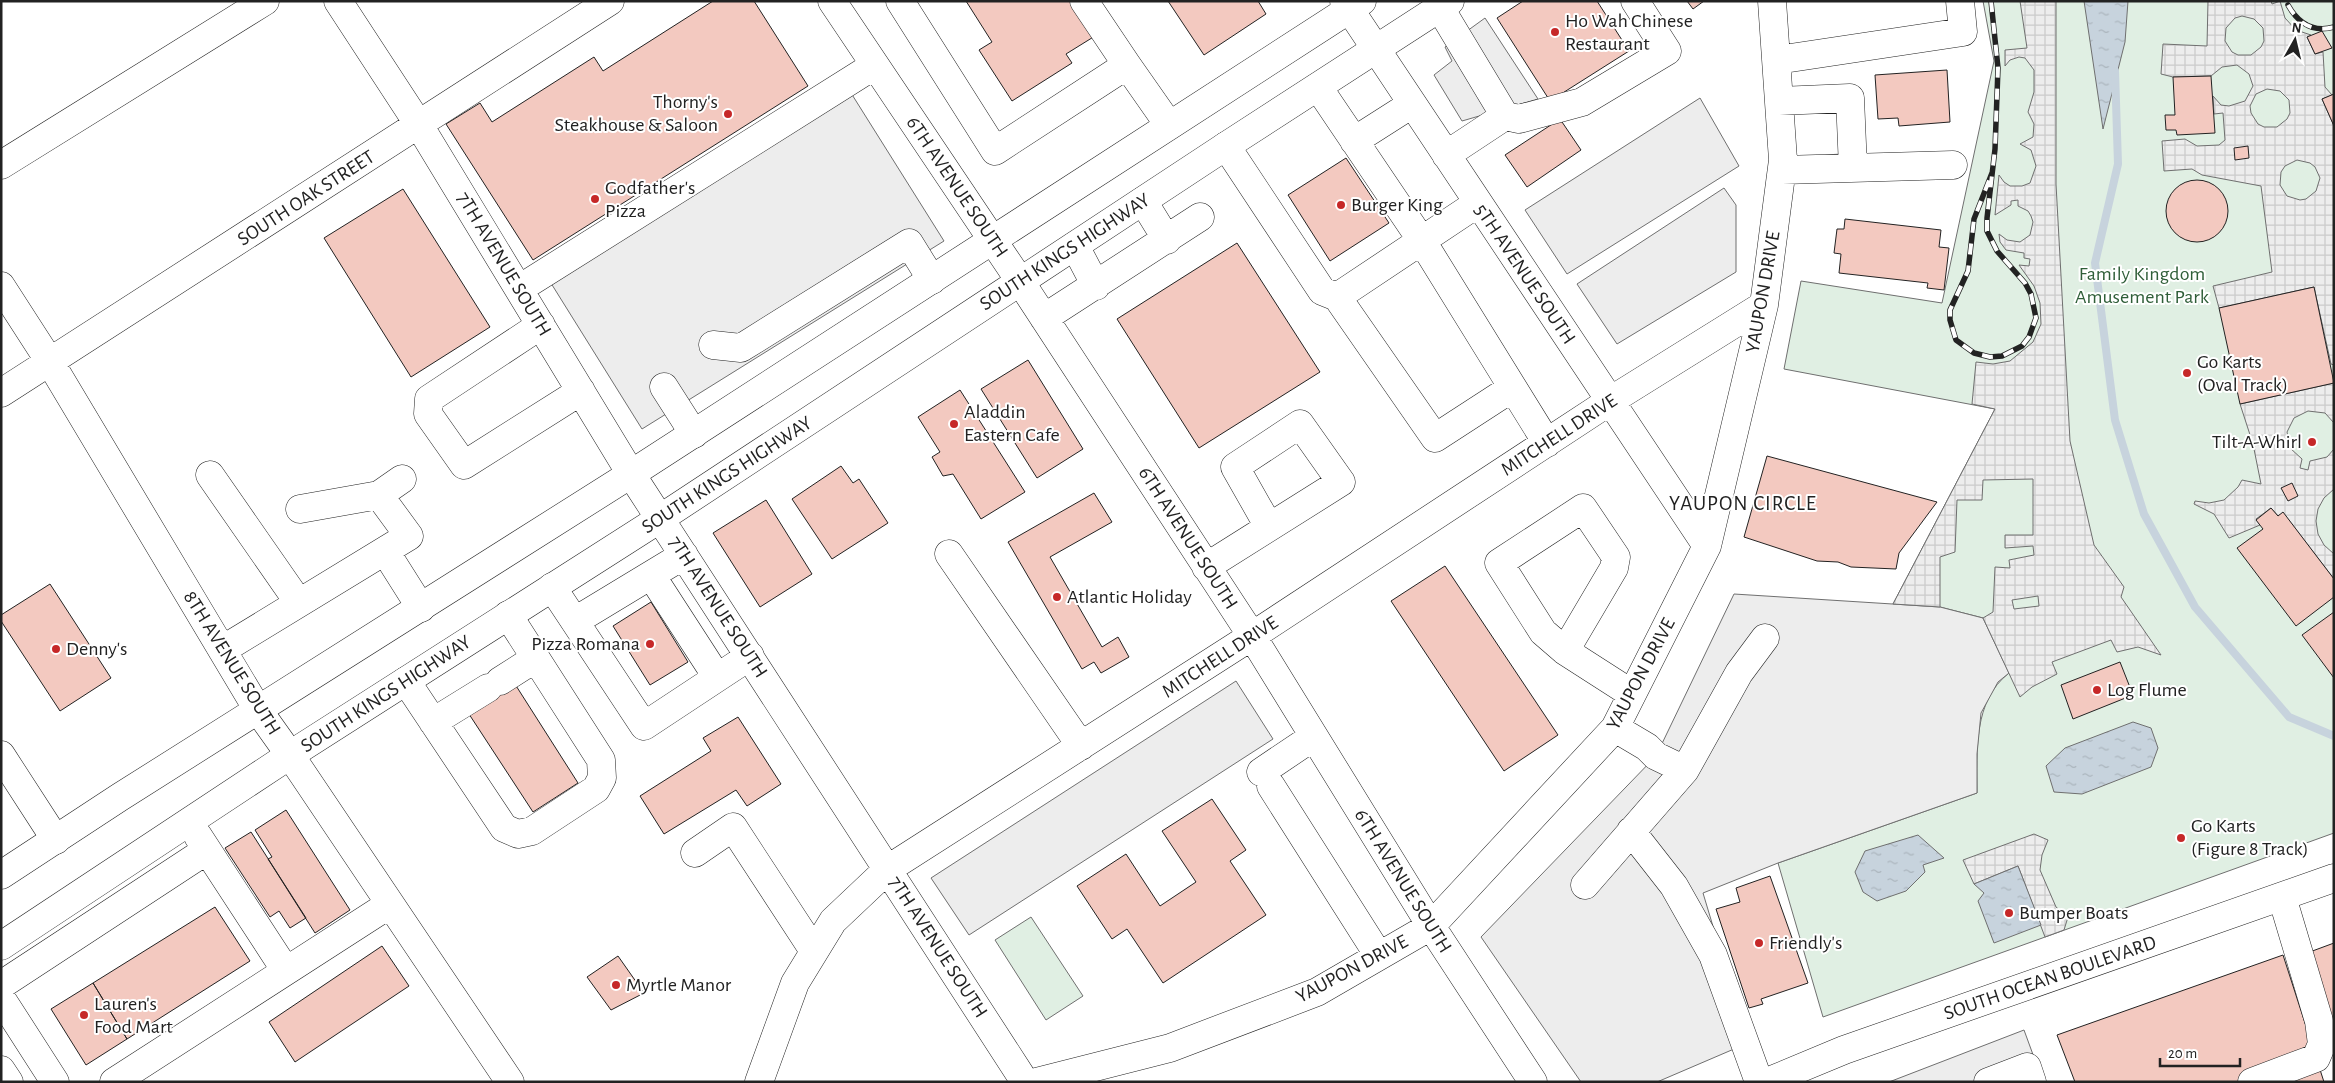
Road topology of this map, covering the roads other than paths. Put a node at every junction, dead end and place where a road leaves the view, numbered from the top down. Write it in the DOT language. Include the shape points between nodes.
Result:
graph roads {
  1 [pos="264,1"];
  2 [pos="338,1"];
  3 [pos="610,1"];
  4 [pos="832,1"];
  5 [pos="900,1"];
  6 [pos="1084,1"];
  7 [pos="1636,1"];
  8 [pos="1772,1"];
  9 [pos="1960,1"];
  10 [pos="1352,4"];
  11 [pos="1445,5"];
  12 [pos="1376,50"];
  13 [pos="1776,60"];
  14 [pos="875,65"];
  15 [pos="1127,65"];
  16 [pos="1318,88"];
  17 [pos="1779,101"];
  18 [pos="1412,104"];
  19 [pos="1505,116"];
  20 [pos="419,125"];
  21 [pos="1169,125"];
  22 [pos="1354,142"];
  23 [pos="1226,146"];
  24 [pos="1446,155"];
  25 [pos="1,165"];
  26 [pos="1953,166"];
  27 [pos="1853,168"];
  28 [pos="1782,170"];
  29 [pos="1143,201"];
  30 [pos="1478,203"];
  31 [pos="1200,217"];
  32 [pos="993,240"];
  33 [pos="1167,240"];
  34 [pos="1422,241"];
  35 [pos="1075,246"];
  36 [pos="932,280"];
  37 [pos="1020,281"];
  38 [pos="1,286"];
  39 [pos="1096,286"];
  40 [pos="519,289"];
  41 [pos="1337,298"];
  42 [pos="1764,305"];
  43 [pos="1044,318"];
  44 [pos="541,325"];
  45 [pos="713,345"];
  46 [pos="50,362"];
  47 [pos="664,387"];
  48 [pos="1512,388"];
  49 [pos="581,391"];
  50 [pos="1,393"];
  51 [pos="1610,401"];
  52 [pos="694,434"];
  53 [pos="1547,443"];
  54 [pos="631,474"];
  55 [pos="210,475"];
  56 [pos="402,479"];
  57 [pos="379,495"];
  58 [pos="300,510"];
  59 [pos="660,518"];
  60 [pos="1269,527"];
  61 [pos="1707,546"];
  62 [pos="385,551"];
  63 [pos="949,554"];
  64 [pos="684,555"];
  65 [pos="1206,567"];
  66 [pos="651,575"];
  67 [pos="552,588"];
  68 [pos="299,604"];
  69 [pos="421,608"];
  70 [pos="508,615"];
  71 [pos="575,621"];
  72 [pos="1252,636"];
  73 [pos="1765,638"];
  74 [pos="222,650"];
  75 [pos="1565,651"];
  76 [pos="750,656"];
  77 [pos="536,658"];
  78 [pos="717,677"];
  79 [pos="406,681"];
  80 [pos="1632,694"];
  81 [pos="258,710"];
  82 [pos="434,722"];
  83 [pos="1615,728"];
  84 [pos="1313,737"];
  85 [pos="1081,746"];
  86 [pos="1,755"];
  87 [pos="290,755"];
  88 [pos="1685,770"];
  89 [pos="10,787"];
  90 [pos="189,822"];
  91 [pos="1631,832"];
  92 [pos="56,840"];
  93 [pos="207,850"];
  94 [pos="695,852"];
  95 [pos="139,855"];
  96 [pos="888,870"];
  97 [pos="1,875"];
  98 [pos="2334,878"];
  99 [pos="158,883"];
  100 [pos="1585,885"];
  101 [pos="86,889"];
  102 [pos="2282,897"];
  103 [pos="390,904"];
  104 [pos="105,917"];
  105 [pos="1431,926"];
  106 [pos="12,939"];
  107 [pos="814,952"];
  108 [pos="1379,956"];
  109 [pos="40,960"];
  110 [pos="286,971"];
  111 [pos="1,985"];
  112 [pos="1,998"];
  113 [pos="1,1070"];
  114 [pos="9,1082"];
  115 [pos="55,1082"];
  116 [pos="114,1082"];
  117 [pos="510,1082"];
  118 [pos="759,1082"];
  119 [pos="1025,1082"];
  120 [pos="1036,1082"];
  121 [pos="1534,1082"];
  122 [pos="1759,1082"];
  123 [pos="1767,1082"];
  124 [pos="1988,1082"];
  125 [pos="2032,1082"];
  126 [pos="2252,1082"];
  1 -- 25 [label="street"];
  2 -- 20 [label="street, 7TH AVENUE SOUTH"];
  3 -- 20 [label="street, SOUTH OAK STREET"];
  4 -- 14 [label="street, 6TH AVENUE SOUTH"];
  5 -- 15 [label="street" via="995,151"];
  6 -- 15 [label="street"];
  7 -- 19 [label="street" via="1667,51 1582,102 1519,119"];
  8 -- 13 [label="street, YAUPON DRIVE"];
  9 -- 13 [label="street" via="1963,32"];
  10 -- 12 [label="street, 5TH AVENUE SOUTH"];
  10 -- 21 [label="street"];
  11 -- 12 [label="street, SOUTH KINGS HIGHWAY"];
  11 -- 19 [label="street"];
  12 -- 16 [label="street, SOUTH KINGS HIGHWAY"];
  12 -- 18 [label="street, 5TH AVENUE SOUTH"];
  13 -- 17 [label="street, YAUPON DRIVE"];
  14 -- 32 [label="street, 6TH AVENUE SOUTH"];
  14 -- 40 [label="street"];
  15 -- 21 [label="street"];
  16 -- 22 [label="street"];
  16 -- 23 [label="street, SOUTH KINGS HIGHWAY"];
  17 -- 27 [label="street" via="1850,98"];
  17 -- 28 [label="street, YAUPON DRIVE"];
  18 -- 22 [label="street"];
  18 -- 24 [label="street, 5TH AVENUE SOUTH"];
  19 -- 24 [label="street"];
  20 -- 40 [label="street, 7TH AVENUE SOUTH"];
  20 -- 46 [label="street, SOUTH OAK STREET"];
  21 -- 32 [label="street"];
  22 -- 34 [label="street"];
  23 -- 29 [label="street, SOUTH KINGS HIGHWAY"];
  23 -- 41 [label="street" via="1322,291"];
  24 -- 30 [label="street, 5TH AVENUE SOUTH"];
  26 -- 27 [label="street"];
  27 -- 28 [label="street"];
  28 -- 42 [label="street, YAUPON DRIVE"];
  29 -- 33 [label="street"];
  29 -- 35 [label="street, SOUTH KINGS HIGHWAY"];
  30 -- 34 [label="street"];
  30 -- 51 [label="street, 5TH AVENUE SOUTH"];
  31 -- 33 [label="street"];
  32 -- 36 [label="street"];
  32 -- 37 [label="street, 6TH AVENUE SOUTH"];
  33 -- 39 [label="street"];
  34 -- 41 [label="street"];
  34 -- 48 [label="street"];
  35 -- 37 [label="street, SOUTH KINGS HIGHWAY"];
  35 -- 39 [label="street"];
  36 -- 45 [label="street" via="908,243 742,348"];
  36 -- 52 [label="street"];
  37 -- 43 [label="street, 6TH AVENUE SOUTH"];
  37 -- 59 [label="street, SOUTH KINGS HIGHWAY"];
  38 -- 46 [label="street, 8TH AVENUE SOUTH"];
  39 -- 43 [label="street"];
  40 -- 44 [label="street, 7TH AVENUE SOUTH"];
  41 -- 48 [label="street" via="1435,438"];
  42 -- 51 [label="street, MITCHELL DRIVE"];
  42 -- 61 [label="street, YAUPON DRIVE"];
  43 -- 65 [label="street, 6TH AVENUE SOUTH"];
  44 -- 49 [label="street, 7TH AVENUE SOUTH"];
  44 -- 49 [label="street" via="429,399 428,414 464,465"];
  46 -- 50 [label="street, SOUTH OAK STREET"];
  46 -- 74 [label="street, 8TH AVENUE SOUTH"];
  47 -- 52 [label="street"];
  48 -- 53 [label="street"];
  49 -- 54 [label="street, 7TH AVENUE SOUTH"];
  51 -- 53 [label="street, MITCHELL DRIVE"];
  51 -- 61 [label="street, 5TH AVENUE SOUTH"];
  52 -- 54 [label="street"];
  53 -- 72 [label="street, MITCHELL DRIVE"];
  54 -- 59 [label="street, 7TH AVENUE SOUTH"];
  54 -- 69 [label="street"];
  55 -- 68 [label="street"];
  56 -- 57 [label="street"];
  57 -- 58 [label="street"];
  57 -- 62 [label="street" via="409,536"];
  59 -- 64 [label="street, 7TH AVENUE SOUTH"];
  59 -- 67 [label="street, SOUTH KINGS HIGHWAY"];
  60 -- 65 [label="street"];
  61 -- 80 [label="street, YAUPON DRIVE"];
  62 -- 68 [label="street"];
  62 -- 69 [label="street"];
  63 -- 85 [label="street"];
  64 -- 66 [label="street"];
  64 -- 76 [label="street, 7TH AVENUE SOUTH"];
  65 -- 72 [label="street, 6TH AVENUE SOUTH"];
  66 -- 71 [label="street"];
  66 -- 78 [label="street"];
  67 -- 70 [label="street, SOUTH KINGS HIGHWAY"];
  67 -- 71 [label="street"];
  68 -- 74 [label="street"];
  69 -- 81 [label="street"];
  70 -- 77 [label="street"];
  70 -- 79 [label="street, SOUTH KINGS HIGHWAY"];
  71 -- 78 [label="street" via="644,726"];
  72 -- 84 [label="street, 6TH AVENUE SOUTH"];
  72 -- 85 [label="street, MITCHELL DRIVE"];
  73 -- 88 [label="street" via="1739,674"];
  74 -- 81 [label="street, 8TH AVENUE SOUTH"];
  75 -- 75 [label="street" via="1614,568 1616,556 1583,508 1499,563 1543,632"];
  75 -- 80 [label="street"];
  76 -- 78 [label="street"];
  76 -- 96 [label="street, 7TH AVENUE SOUTH"];
  77 -- 82 [label="street"];
  77 -- 82 [label="street" via="601,760 602,778 596,789 532,831 518,834 504,828"];
  79 -- 82 [label="street"];
  79 -- 87 [label="street, SOUTH KINGS HIGHWAY"];
  80 -- 83 [label="street, YAUPON DRIVE"];
  81 -- 87 [label="street, 8TH AVENUE SOUTH"];
  81 -- 92 [label="street"];
  83 -- 88 [label="street" via="1656,756"];
  83 -- 105 [label="street, YAUPON DRIVE"];
  84 -- 105 [label="street, 6TH AVENUE SOUTH"];
  84 -- 108 [label="street" via="1266,779"];
  85 -- 96 [label="street, MITCHELL DRIVE"];
  86 -- 89 [label="street"];
  87 -- 90 [label="street, SOUTH KINGS HIGHWAY"];
  87 -- 103 [label="street, 8TH AVENUE SOUTH"];
  88 -- 91 [label="street"];
  89 -- 92 [label="street"];
  90 -- 93 [label="street"];
  90 -- 95 [label="street, SOUTH KINGS HIGHWAY"];
  91 -- 100 [label="street"];
  91 -- 122 [label="street" via="1674,886 1713,955"];
  92 -- 97 [label="street"];
  93 -- 99 [label="street"];
  93 -- 110 [label="street"];
  94 -- 107 [label="street" via="733,827"];
  95 -- 99 [label="street"];
  95 -- 101 [label="street, SOUTH KINGS HIGHWAY"];
  96 -- 107 [label="street, MITCHELL DRIVE" via="833,921"];
  96 -- 119 [label="street, 7TH AVENUE SOUTH"];
  98 -- 102 [label="street, SOUTH OCEAN BOULEVARD"];
  99 -- 104 [label="street"];
  101 -- 104 [label="street"];
  101 -- 106 [label="street, SOUTH KINGS HIGHWAY"];
  102 -- 123 [label="street, SOUTH OCEAN BOULEVARD" via="1844,1050"];
  102 -- 126 [label="street" via="2319,1021 2322,1044 2316,1058"];
  103 -- 110 [label="street"];
  103 -- 117 [label="street, 8TH AVENUE SOUTH"];
  104 -- 109 [label="street"];
  105 -- 108 [label="street, YAUPON DRIVE"];
  105 -- 121 [label="street, 6TH AVENUE SOUTH"];
  106 -- 109 [label="street"];
  107 -- 118 [label="street, MITCHELL DRIVE" via="795,983"];
  108 -- 120 [label="street, YAUPON DRIVE" via="1317,992 1170,1048"];
  109 -- 111 [label="street"];
  110 -- 116 [label="street"];
  112 -- 115 [label="street"];
  113 -- 114 [label="street"];
  124 -- 125 [label="street" via="2028,1067"];
}
